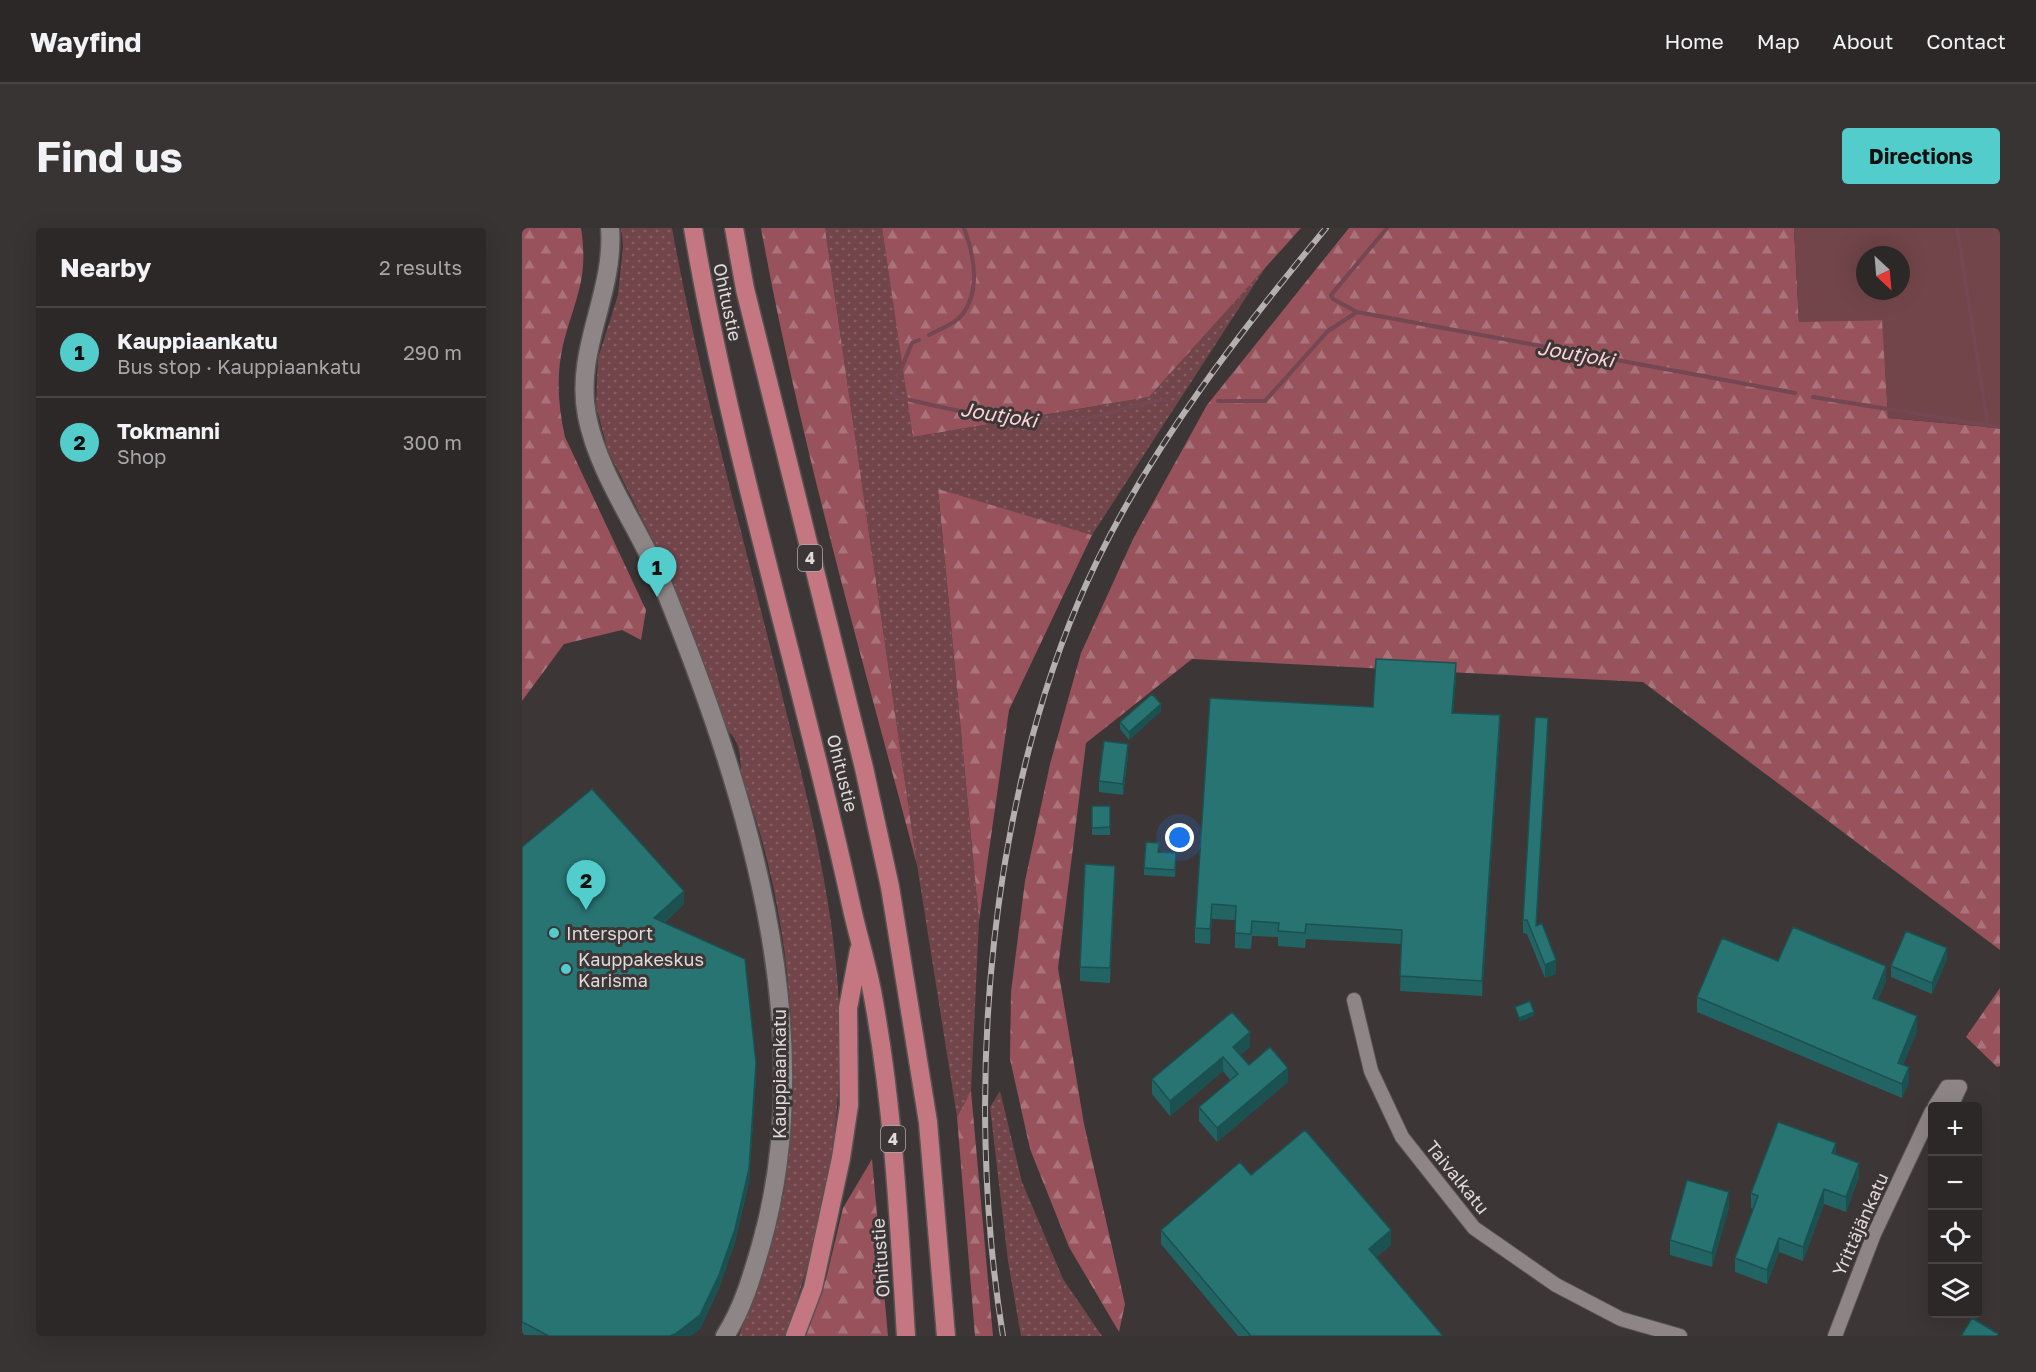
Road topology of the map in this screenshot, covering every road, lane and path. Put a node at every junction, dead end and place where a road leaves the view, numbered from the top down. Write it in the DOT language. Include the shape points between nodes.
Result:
graph roads {
  1 [pos="610,228"];
  2 [pos="693,228"];
  3 [pos="734,228"];
  4 [pos="860,945"];
  5 [pos="1354,1000"];
  6 [pos="1938,1102"];
  7 [pos="1953,1102"];
  8 [pos="1928,1123"];
  9 [pos="725,1336"];
  10 [pos="795,1336"];
  11 [pos="906,1336"];
  12 [pos="946,1336"];
  13 [pos="1680,1336"];
  14 [pos="1835,1336"];
  1 -- 9 [label="street, Kauppiaankatu" via="612,247 602,307 587,349 587,417 604,463 662,584 719,736 758,876 780,1006 783,1071 777,1173 754,1269"];
  2 -- 4 [label="highway, Ohitustie / 4" via="730,409 822,775"];
  3 -- 12 [label="highway, Ohitustie / 4" via="750,311 890,887 928,1122"];
  4 -- 10 [label="highway" via="848,1008 849,1105 842,1158 813,1288"];
  4 -- 11 [label="highway, Ohitustie / 4" via="874,1001 893,1133"];
  5 -- 13 [label="street, Taivalkatu" via="1371,1071 1402,1137 1474,1228 1556,1285 1612,1314"];
  6 -- 7 [label="street" via="1947,1087 1960,1087"];
  8 -- 14 [label="street, Yrittäjänkatu" via="1874,1233"];
}
